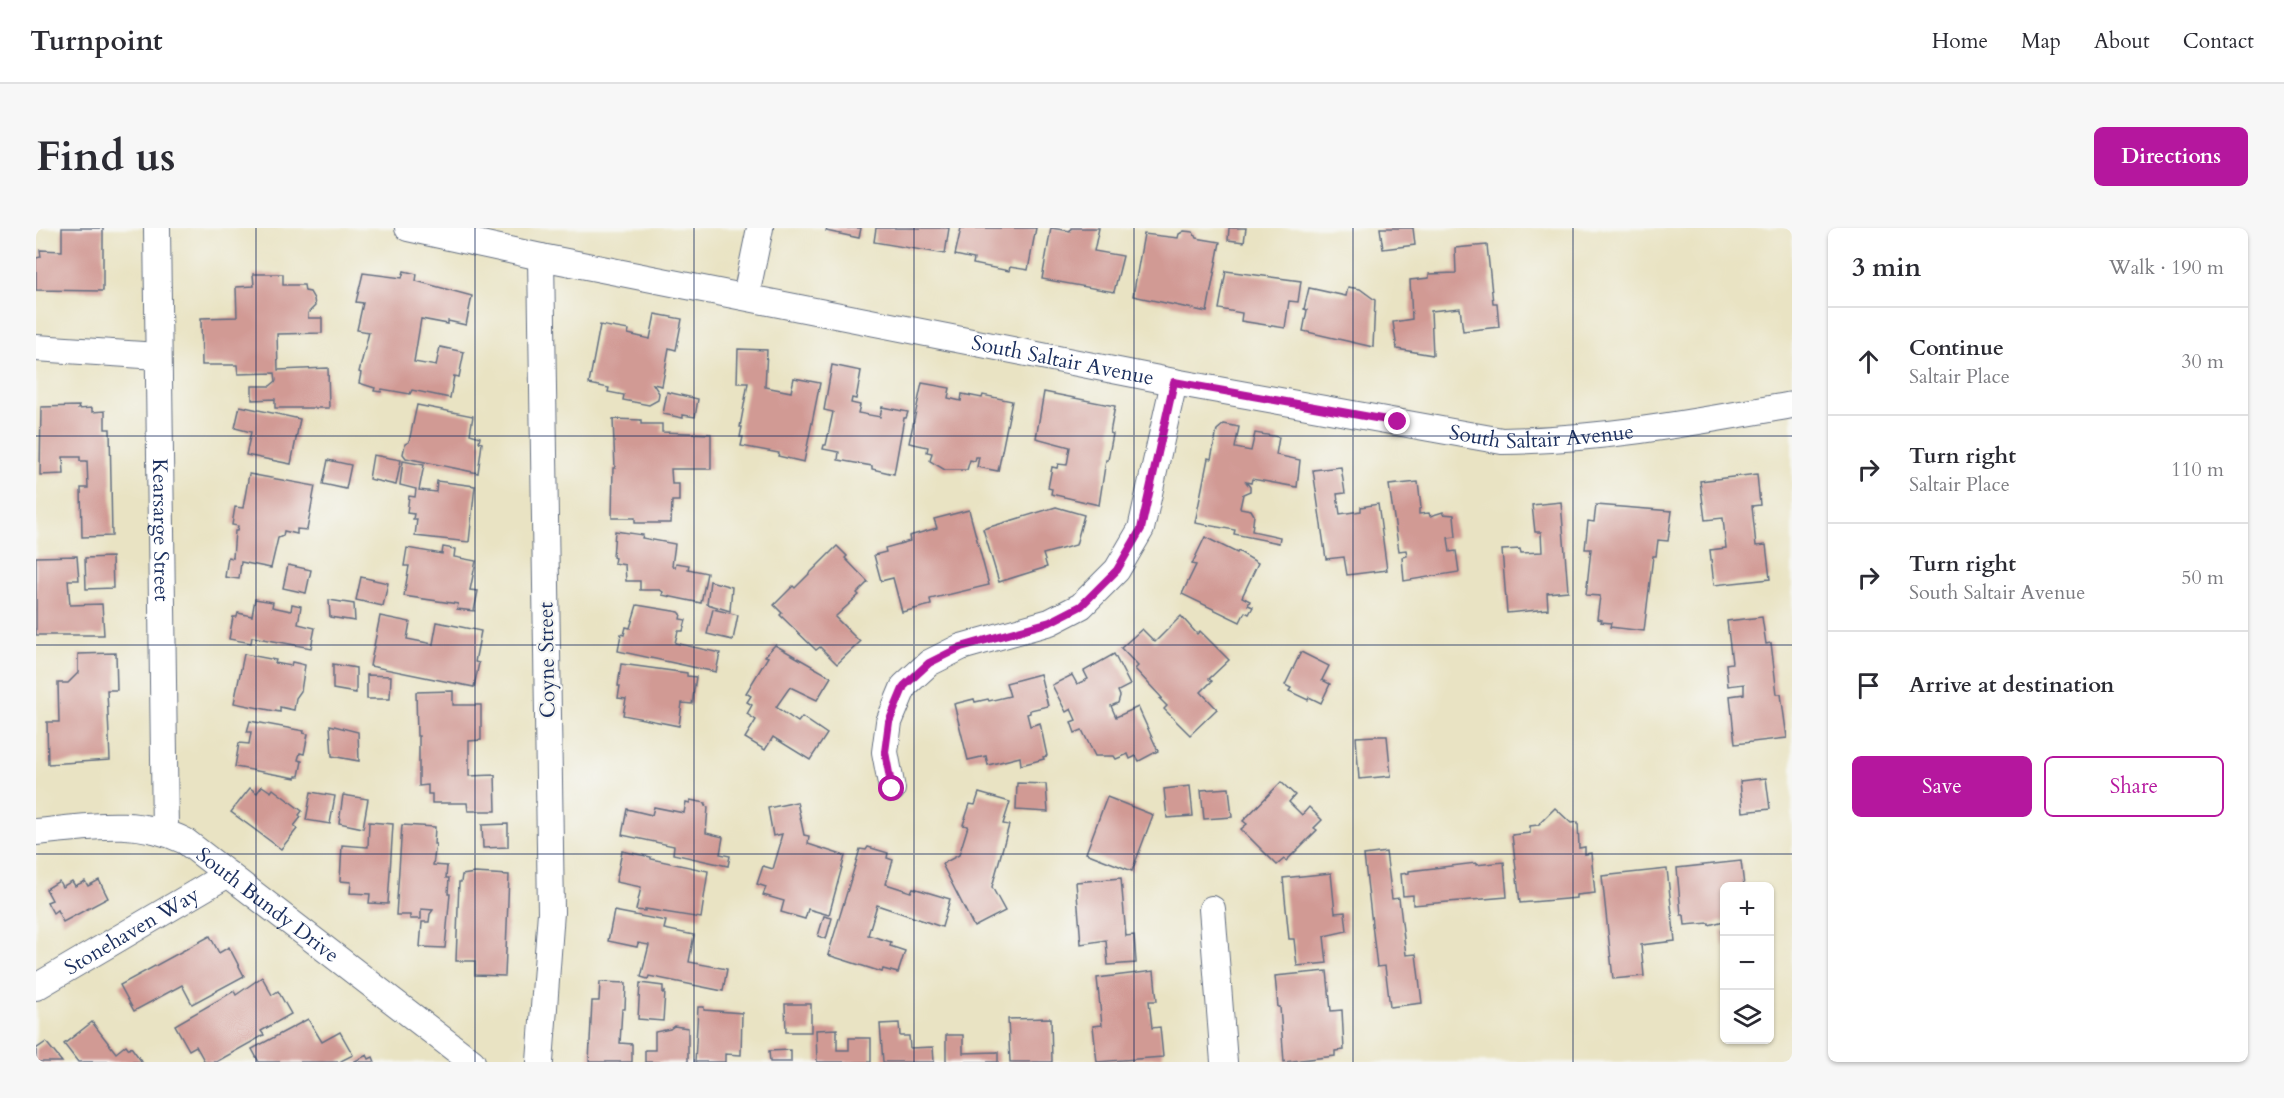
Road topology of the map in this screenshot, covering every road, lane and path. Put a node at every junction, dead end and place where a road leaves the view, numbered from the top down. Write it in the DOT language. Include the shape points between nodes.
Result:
graph roads {
  1 [pos="157,228"];
  2 [pos="408,228"];
  3 [pos="760,228"];
  4 [pos="541,257"];
  5 [pos="746,296"];
  6 [pos="36,348"];
  7 [pos="158,356"];
  8 [pos="1174,382"];
  9 [pos="1792,405"];
  10 [pos="892,789"];
  11 [pos="36,832"];
  12 [pos="165,832"];
  13 [pos="228,874"];
  14 [pos="1212,909"];
  15 [pos="36,987"];
  16 [pos="472,1062"];
  17 [pos="540,1062"];
  18 [pos="1224,1062"];
  1 -- 7 [label="street, Kearsarge Street"];
  2 -- 4 [label="street, South Saltair Avenue"];
  3 -- 5 [label="street"];
  4 -- 5 [label="street, South Saltair Avenue"];
  4 -- 17 [label="street, Coyne Street" via="551,912"];
  5 -- 8 [label="street, South Saltair Avenue"];
  6 -- 7 [label="street"];
  7 -- 12 [label="street, Kearsarge Street"];
  8 -- 9 [label="street, South Saltair Avenue" via="1502,441 1551,440 1711,421"];
  8 -- 10 [label="street" via="1141,529 1117,570 1081,606 1050,622 961,647 929,663 904,686 889,722 885,752"];
  11 -- 12 [label="street, South Bundy Drive" via="126,825"];
  12 -- 13 [label="street, South Bundy Drive" via="185,841"];
  13 -- 15 [label="street, Stonehaven Way"];
  13 -- 16 [label="street, South Bundy Drive"];
  14 -- 18 [label="street"];
}
